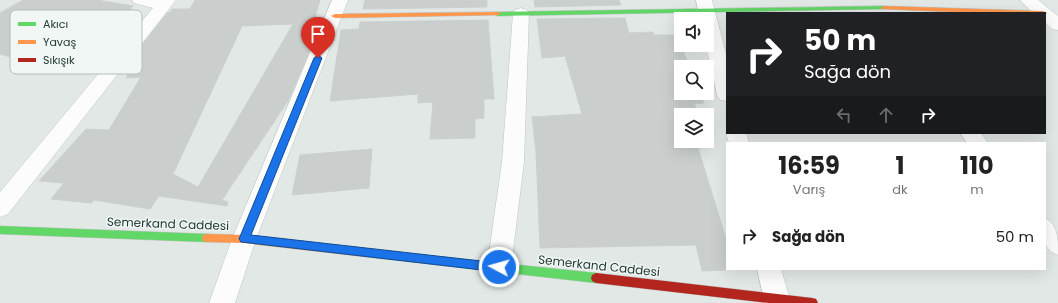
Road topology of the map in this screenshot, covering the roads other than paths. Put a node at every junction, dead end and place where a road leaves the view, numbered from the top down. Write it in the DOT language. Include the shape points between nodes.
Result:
graph roads {
  1 [pos="140,0"];
  2 [pos="1028,0"];
  3 [pos="165,3"];
  4 [pos="705,5"];
  5 [pos="337,8"];
  6 [pos="874,11"];
  7 [pos="959,12"];
  8 [pos="1043,12"];
  9 [pos="521,13"];
  10 [pos="1046,15"];
  11 [pos="1058,25"];
  12 [pos="142,32"];
  13 [pos="108,74"];
  14 [pos="726,91"];
  15 [pos="971,134"];
  16 [pos="977,142"];
  17 [pos="0,208"];
  18 [pos="1046,229"];
  19 [pos="0,230"];
  20 [pos="244,239"];
  21 [pos="1058,245"];
  22 [pos="499,267"];
  23 [pos="769,270"];
  24 [pos="777,300"];
  25 [pos="222,303"];
  26 [pos="812,303"];
  1 -- 3 [label="street"];
  2 -- 8 [label="street"];
  3 -- 12 [label="street"];
  4 -- 6 [label="street"];
  4 -- 9 [label="street"];
  4 -- 14 [label="street"];
  5 -- 9 [label="street"];
  5 -- 20 [label="street"];
  6 -- 7 [label="street"];
  9 -- 22 [label="street" via="513,162"];
  10 -- 11 [label="street"];
  13 -- 17 [label="street"];
  15 -- 16 [label="street"];
  18 -- 21 [label="street"];
  19 -- 20 [label="street, Semerkand Caddesi"];
  20 -- 22 [label="street, Semerkand Caddesi"];
  20 -- 25 [label="street"];
  22 -- 24 [label="street, Semerkand Caddesi"];
  23 -- 24 [label="street"];
  24 -- 26 [label="street, Semerkand Caddesi"];
}
